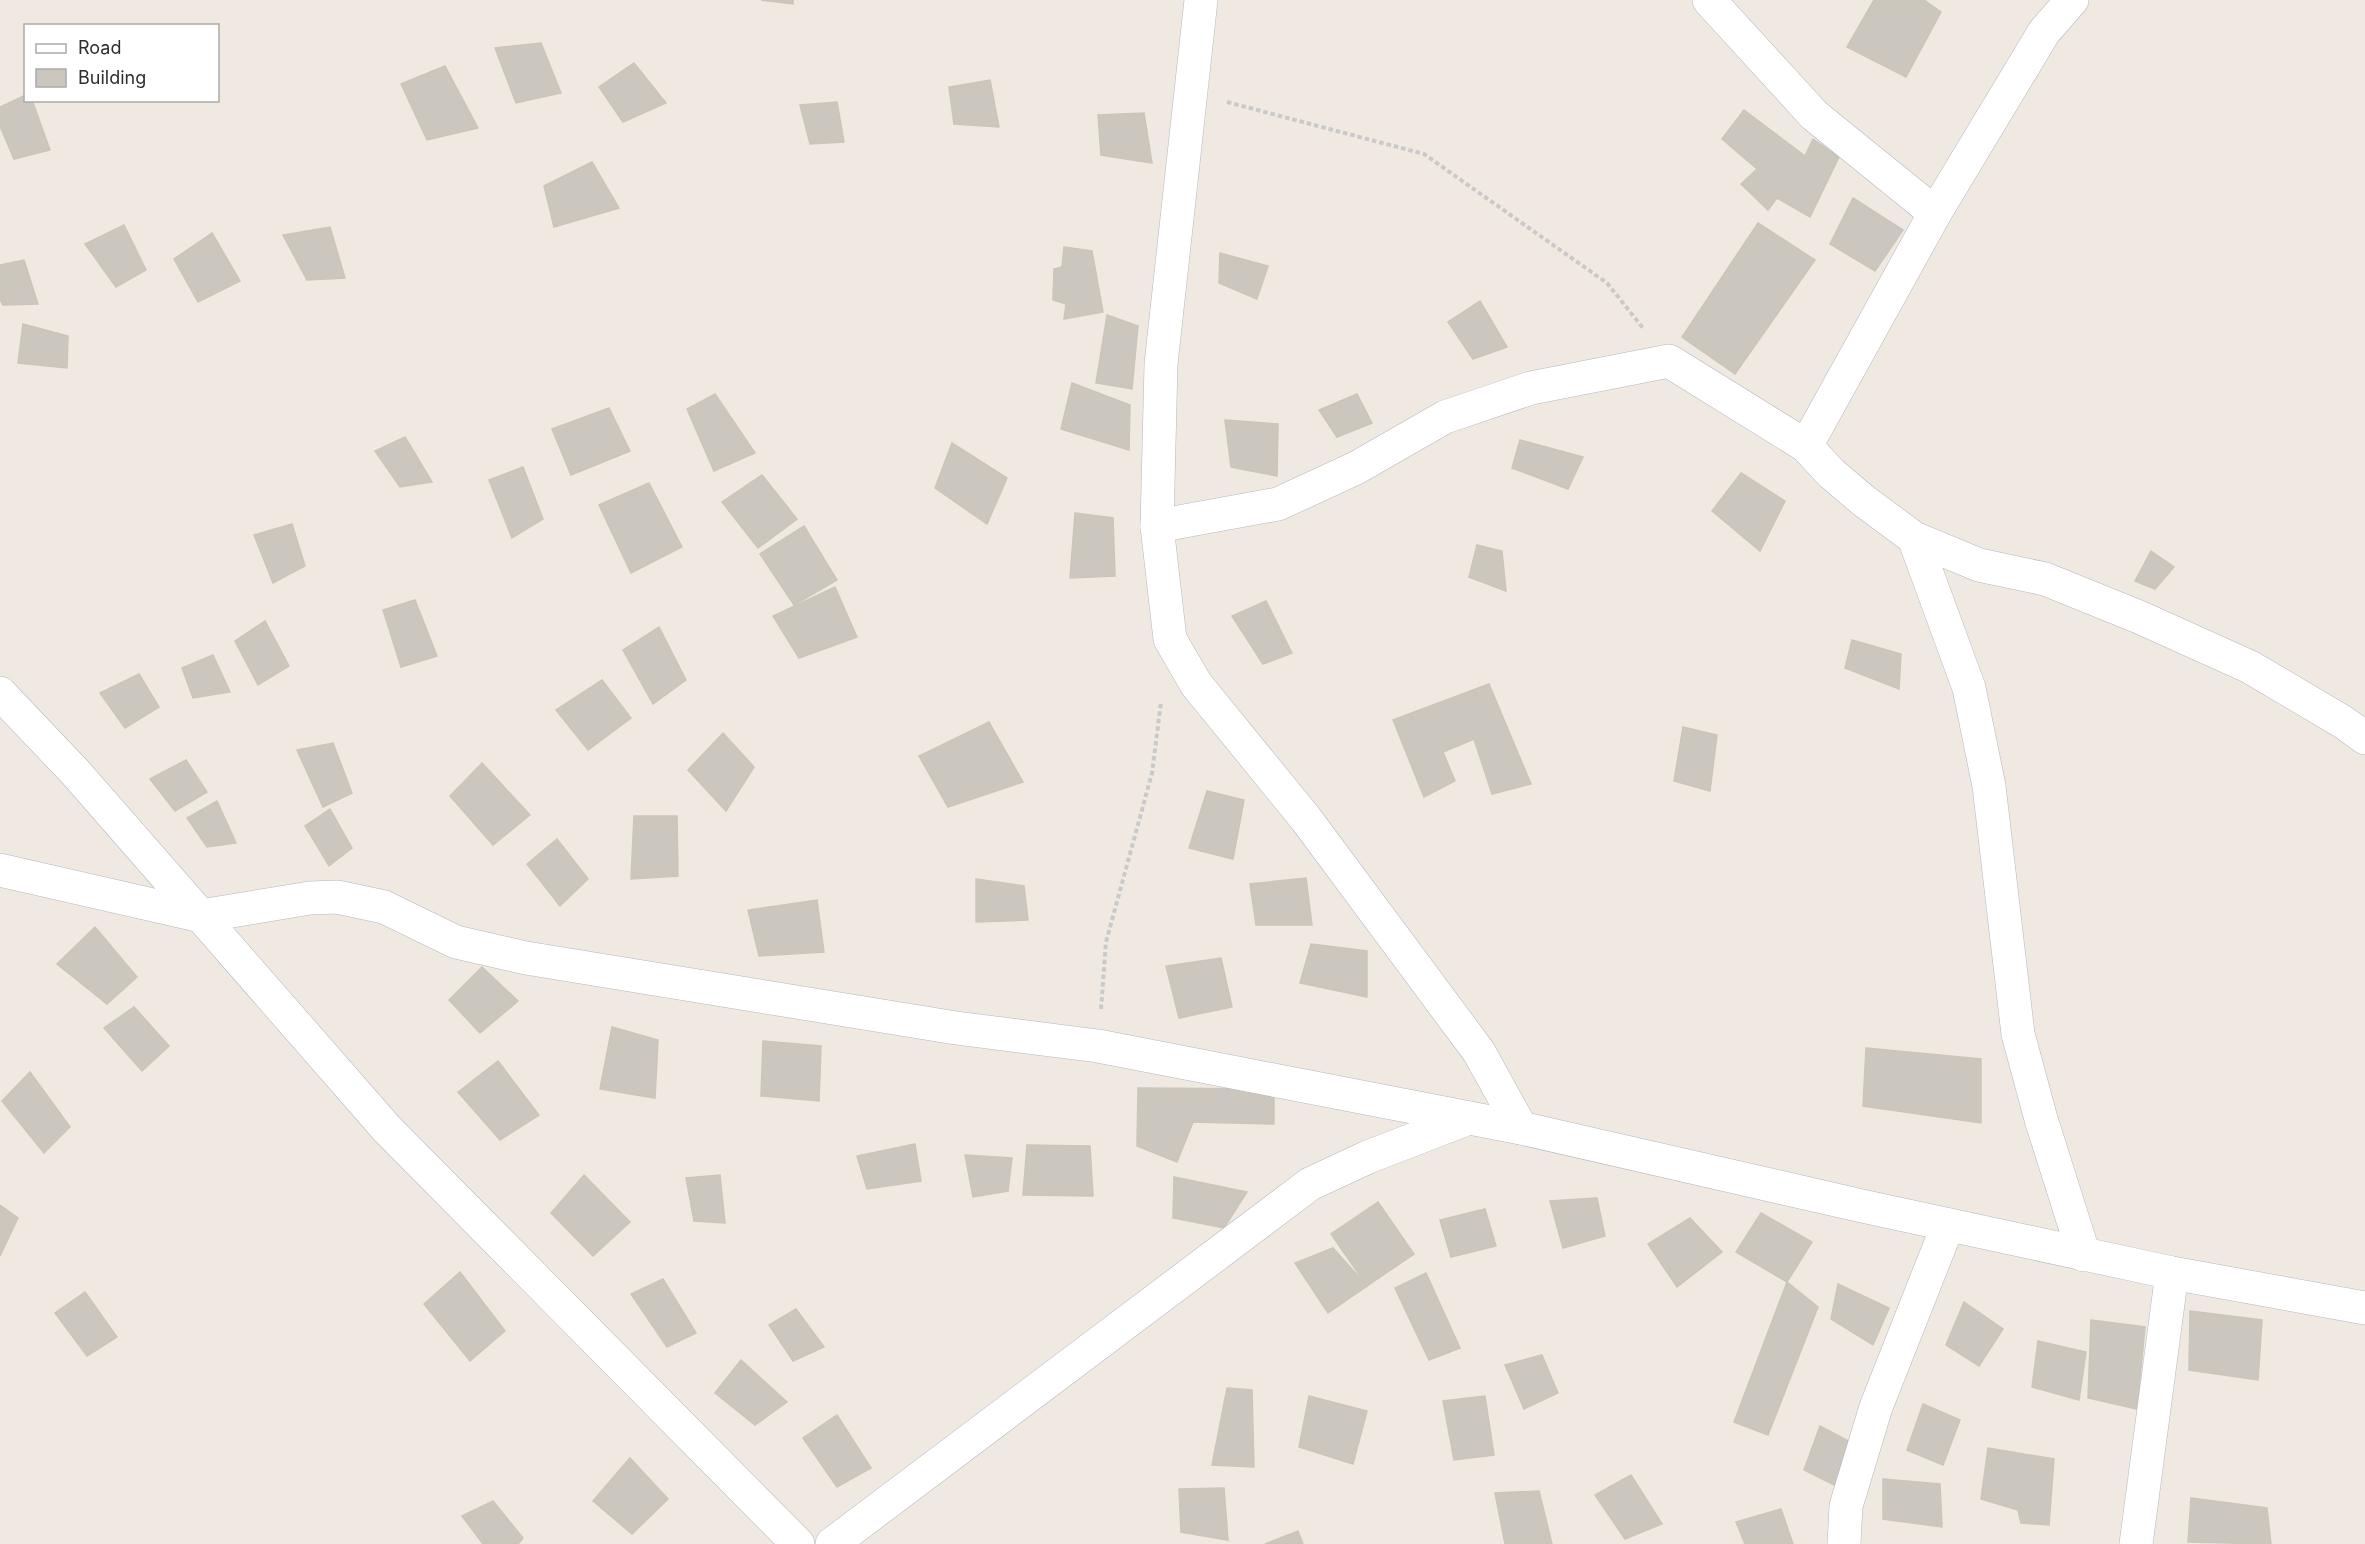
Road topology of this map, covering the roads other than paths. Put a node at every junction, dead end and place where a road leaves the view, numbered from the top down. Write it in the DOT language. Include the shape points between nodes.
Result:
graph roads {
  1 [pos="1201,0"];
  2 [pos="1709,0"];
  3 [pos="2072,0"];
  4 [pos="1935,213"];
  5 [pos="1806,446"];
  6 [pos="1157,526"];
  7 [pos="1914,538"];
  8 [pos="0,693"];
  9 [pos="2365,738"];
  10 [pos="0,870"];
  11 [pos="201,916"];
  12 [pos="1469,1118"];
  13 [pos="1521,1128"];
  14 [pos="1948,1225"];
  15 [pos="2084,1255"];
  16 [pos="2172,1274"];
  17 [pos="2365,1308"];
  18 [pos="798,1544"];
  19 [pos="832,1544"];
  20 [pos="1844,1544"];
  21 [pos="2136,1544"];
  1 -- 6 [label="street" via="1161,364"];
  2 -- 4 [label="street" via="1814,115"];
  3 -- 4 [label="street" via="2044,32"];
  4 -- 5 [label="street"];
  5 -- 6 [label="street" via="1669,361 1531,388 1445,417 1356,468 1278,504"];
  5 -- 7 [label="street" via="1839,480"];
  6 -- 13 [label="street" via="1170,639 1196,684 1306,819 1479,1052"];
  7 -- 9 [label="street" via="1979,565 2045,579 2139,617 2250,667"];
  7 -- 15 [label="street" via="1969,688 1989,786 2018,1034"];
  8 -- 11 [label="street"];
  10 -- 11 [label="street"];
  11 -- 12 [label="street" via="337,897 384,907 456,942 526,958 956,1028 1098,1046"];
  11 -- 18 [label="street" via="387,1129"];
  12 -- 13 [label="street"];
  12 -- 19 [label="street" via="1310,1184"];
  13 -- 14 [label="street"];
  14 -- 15 [label="street"];
  14 -- 20 [label="street" via="1876,1407 1846,1506"];
  15 -- 16 [label="street"];
  16 -- 17 [label="street"];
  16 -- 21 [label="street"];
}
